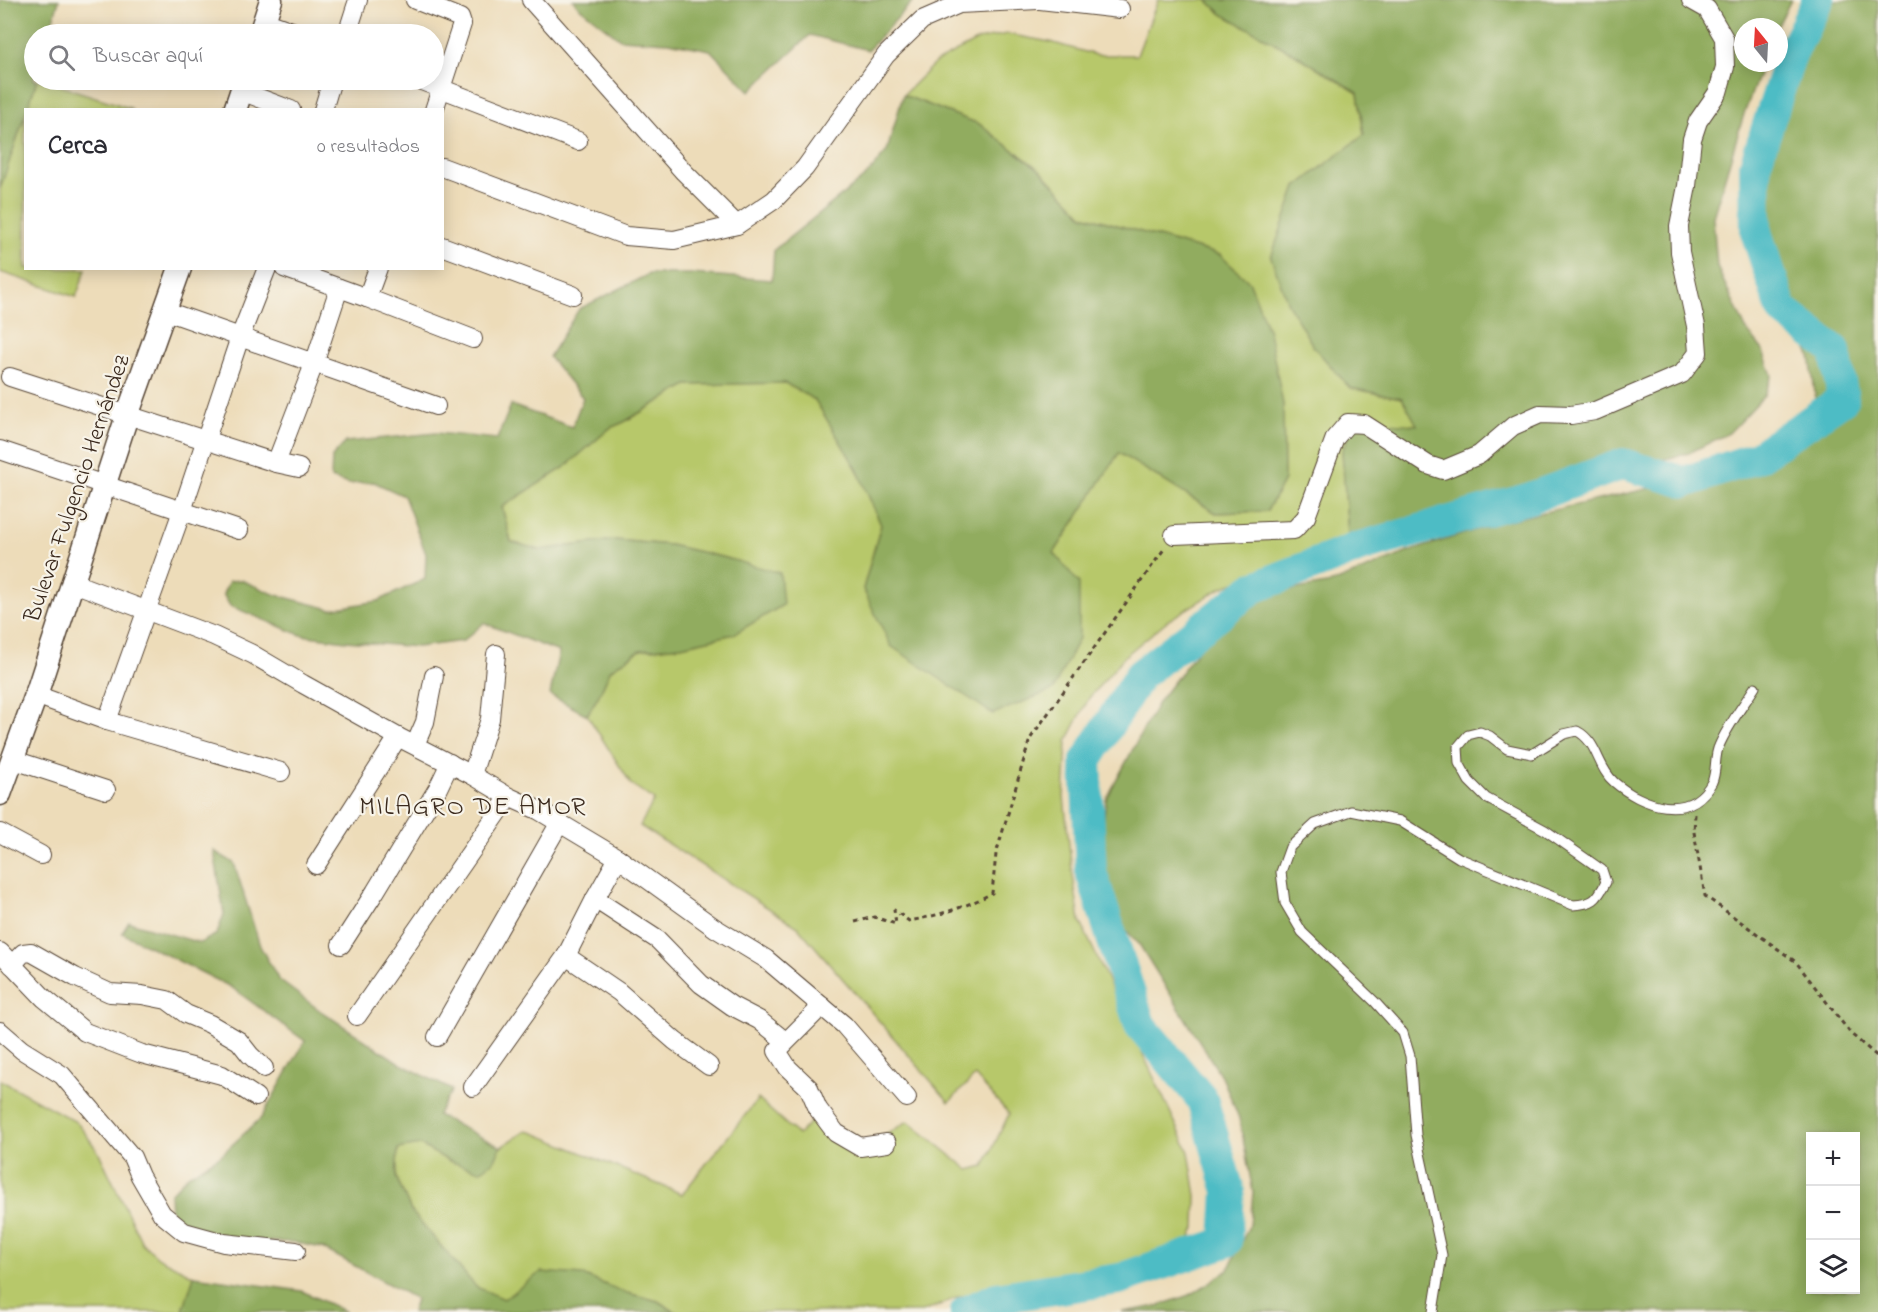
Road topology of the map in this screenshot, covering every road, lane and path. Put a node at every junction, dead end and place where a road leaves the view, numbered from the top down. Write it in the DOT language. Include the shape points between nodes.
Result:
graph roads {
  1 [pos="358,0"];
  2 [pos="415,0"];
  3 [pos="531,0"];
  4 [pos="1039,0"];
  5 [pos="1691,0"];
  6 [pos="1120,9"];
  7 [pos="350,24"];
  8 [pos="444,79"];
  9 [pos="444,89"];
  10 [pos="329,90"];
  11 [pos="440,90"];
  12 [pos="240,93"];
  13 [pos="285,108"];
  14 [pos="324,108"];
  15 [pos="435,108"];
  16 [pos="578,141"];
  17 [pos="444,168"];
  18 [pos="737,225"];
  19 [pos="444,247"];
  20 [pos="179,270"];
  21 [pos="266,270"];
  22 [pos="290,270"];
  23 [pos="377,270"];
  24 [pos="339,288"];
  25 [pos="573,295"];
  26 [pos="367,298"];
  27 [pos="166,311"];
  28 [pos="240,337"];
  29 [pos="473,339"];
  30 [pos="314,364"];
  31 [pos="10,377"];
  32 [pos="436,406"];
  33 [pos="127,416"];
  34 [pos="206,441"];
  35 [pos="0,450"];
  36 [pos="276,463"];
  37 [pos="299,468"];
  38 [pos="104,485"];
  39 [pos="182,511"];
  40 [pos="239,530"];
  41 [pos="1174,535"];
  42 [pos="71,582"];
  43 [pos="147,611"];
  44 [pos="496,654"];
  45 [pos="434,675"];
  46 [pos="1755,687"];
  47 [pos="36,695"];
  48 [pos="107,721"];
  49 [pos="398,737"];
  50 [pos="415,745"];
  51 [pos="14,760"];
  52 [pos="450,763"];
  53 [pos="281,772"];
  54 [pos="472,775"];
  55 [pos="106,790"];
  56 [pos="0,794"];
  57 [pos="508,797"];
  58 [pos="1696,800"];
  59 [pos="559,824"];
  60 [pos="0,833"];
  61 [pos="41,855"];
  62 [pos="618,858"];
  63 [pos="316,865"];
  64 [pos="595,899"];
  65 [pos="855,922"];
  66 [pos="341,945"];
  67 [pos="566,956"];
  68 [pos="6,958"];
  69 [pos="822,1006"];
  70 [pos="357,1016"];
  71 [pos="0,1031"];
  72 [pos="437,1037"];
  73 [pos="785,1041"];
  74 [pos="1878,1057"];
  75 [pos="709,1066"];
  76 [pos="264,1068"];
  77 [pos="473,1087"];
  78 [pos="256,1097"];
  79 [pos="907,1098"];
  80 [pos="887,1143"];
  81 [pos="296,1251"];
  82 [pos="1433,1312"];
  1 -- 7 [label="street"];
  2 -- 8 [label="street" via="460,18 462,24"];
  3 -- 18 [label="street" via="684,172"];
  4 -- 6 [label="street"];
  4 -- 18 [label="street" via="959,4 922,20 886,55 805,168 774,200"];
  5 -- 41 [label="street" via="1707,9 1724,38 1725,67 1718,92 1698,121 1692,139 1679,226 1698,354 1682,374 1595,411 1540,414 1513,426 1479,454 1443,470 1428,465 1364,424 1348,423 1335,438 1306,517 1294,530"];
  9 -- 16 [label="street"];
  10 -- 14 [label="street"];
  11 -- 15 [label="street"];
  12 -- 13 [label="street"];
  17 -- 18 [label="street" via="626,236 674,240"];
  19 -- 25 [label="street"];
  20 -- 27 [label="street, Bulevar Fulgencio Hernández"];
  21 -- 28 [label="street"];
  22 -- 24 [label="street"];
  23 -- 26 [label="street"];
  24 -- 26 [label="street"];
  24 -- 30 [label="street"];
  26 -- 29 [label="street"];
  27 -- 28 [label="street"];
  27 -- 33 [label="street, Bulevar Fulgencio Hernández"];
  28 -- 30 [label="street"];
  28 -- 34 [label="street"];
  30 -- 32 [label="street"];
  30 -- 36 [label="street"];
  31 -- 33 [label="street"];
  33 -- 34 [label="street"];
  33 -- 38 [label="street, Bulevar Fulgencio Hernández"];
  34 -- 36 [label="street"];
  34 -- 39 [label="street"];
  35 -- 38 [label="street"];
  36 -- 37 [label="street"];
  38 -- 39 [label="street"];
  38 -- 42 [label="street, Bulevar Fulgencio Hernández"];
  39 -- 40 [label="street"];
  39 -- 43 [label="street"];
  41 -- 65 [label="path" via="1030,740 996,854 992,893 974,903 922,919 909,921 894,910 896,924 874,917"];
  42 -- 43 [label="street"];
  42 -- 47 [label="street, Bulevar Fulgencio Hernández"];
  43 -- 48 [label="street"];
  43 -- 49 [label="street" via="252,654"];
  44 -- 54 [label="street" via="490,719"];
  45 -- 50 [label="street" via="425,722"];
  46 -- 58 [label="lane" via="1718,747 1712,781"];
  47 -- 48 [label="street"];
  47 -- 51 [label="street, Bulevar Fulgencio Hernández"];
  48 -- 53 [label="street"];
  49 -- 50 [label="street"];
  49 -- 63 [label="street"];
  50 -- 52 [label="street"];
  51 -- 55 [label="street"];
  51 -- 56 [label="street, Bulevar Fulgencio Hernández"];
  52 -- 54 [label="street"];
  52 -- 66 [label="street"];
  54 -- 57 [label="street"];
  57 -- 59 [label="street"];
  57 -- 70 [label="street"];
  58 -- 74 [label="path" via="1694,832 1705,896 1796,962 1851,1034"];
  58 -- 82 [label="lane" via="1683,807 1659,806 1634,796 1612,781 1592,743 1577,731 1564,734 1532,754 1507,749 1480,732 1468,735 1458,747 1459,763 1469,781 1486,798 1545,830 1602,870 1606,882 1599,896 1588,904 1572,905 1459,858 1400,821 1351,811 1315,824 1290,847 1281,872 1285,903 1302,932 1403,1033 1410,1056 1416,1135 1442,1255"];
  59 -- 62 [label="street"];
  59 -- 72 [label="street"];
  60 -- 61 [label="street"];
  62 -- 64 [label="street"];
  62 -- 69 [label="street" via="715,928 766,959"];
  64 -- 67 [label="street"];
  64 -- 73 [label="street" via="658,940 701,984"];
  67 -- 75 [label="street" via="619,992"];
  67 -- 77 [label="street"];
  68 -- 76 [label="street" via="31,952 110,993 167,1000 239,1041"];
  68 -- 78 [label="street" via="44,998 85,1032 142,1054 222,1075"];
  69 -- 73 [label="street"];
  69 -- 79 [label="street" via="844,1025"];
  71 -- 81 [label="street" via="62,1075 132,1157 162,1214 184,1232 224,1243"];
  73 -- 80 [label="street" via="777,1051 809,1088 818,1109 836,1133 860,1147"];
}
